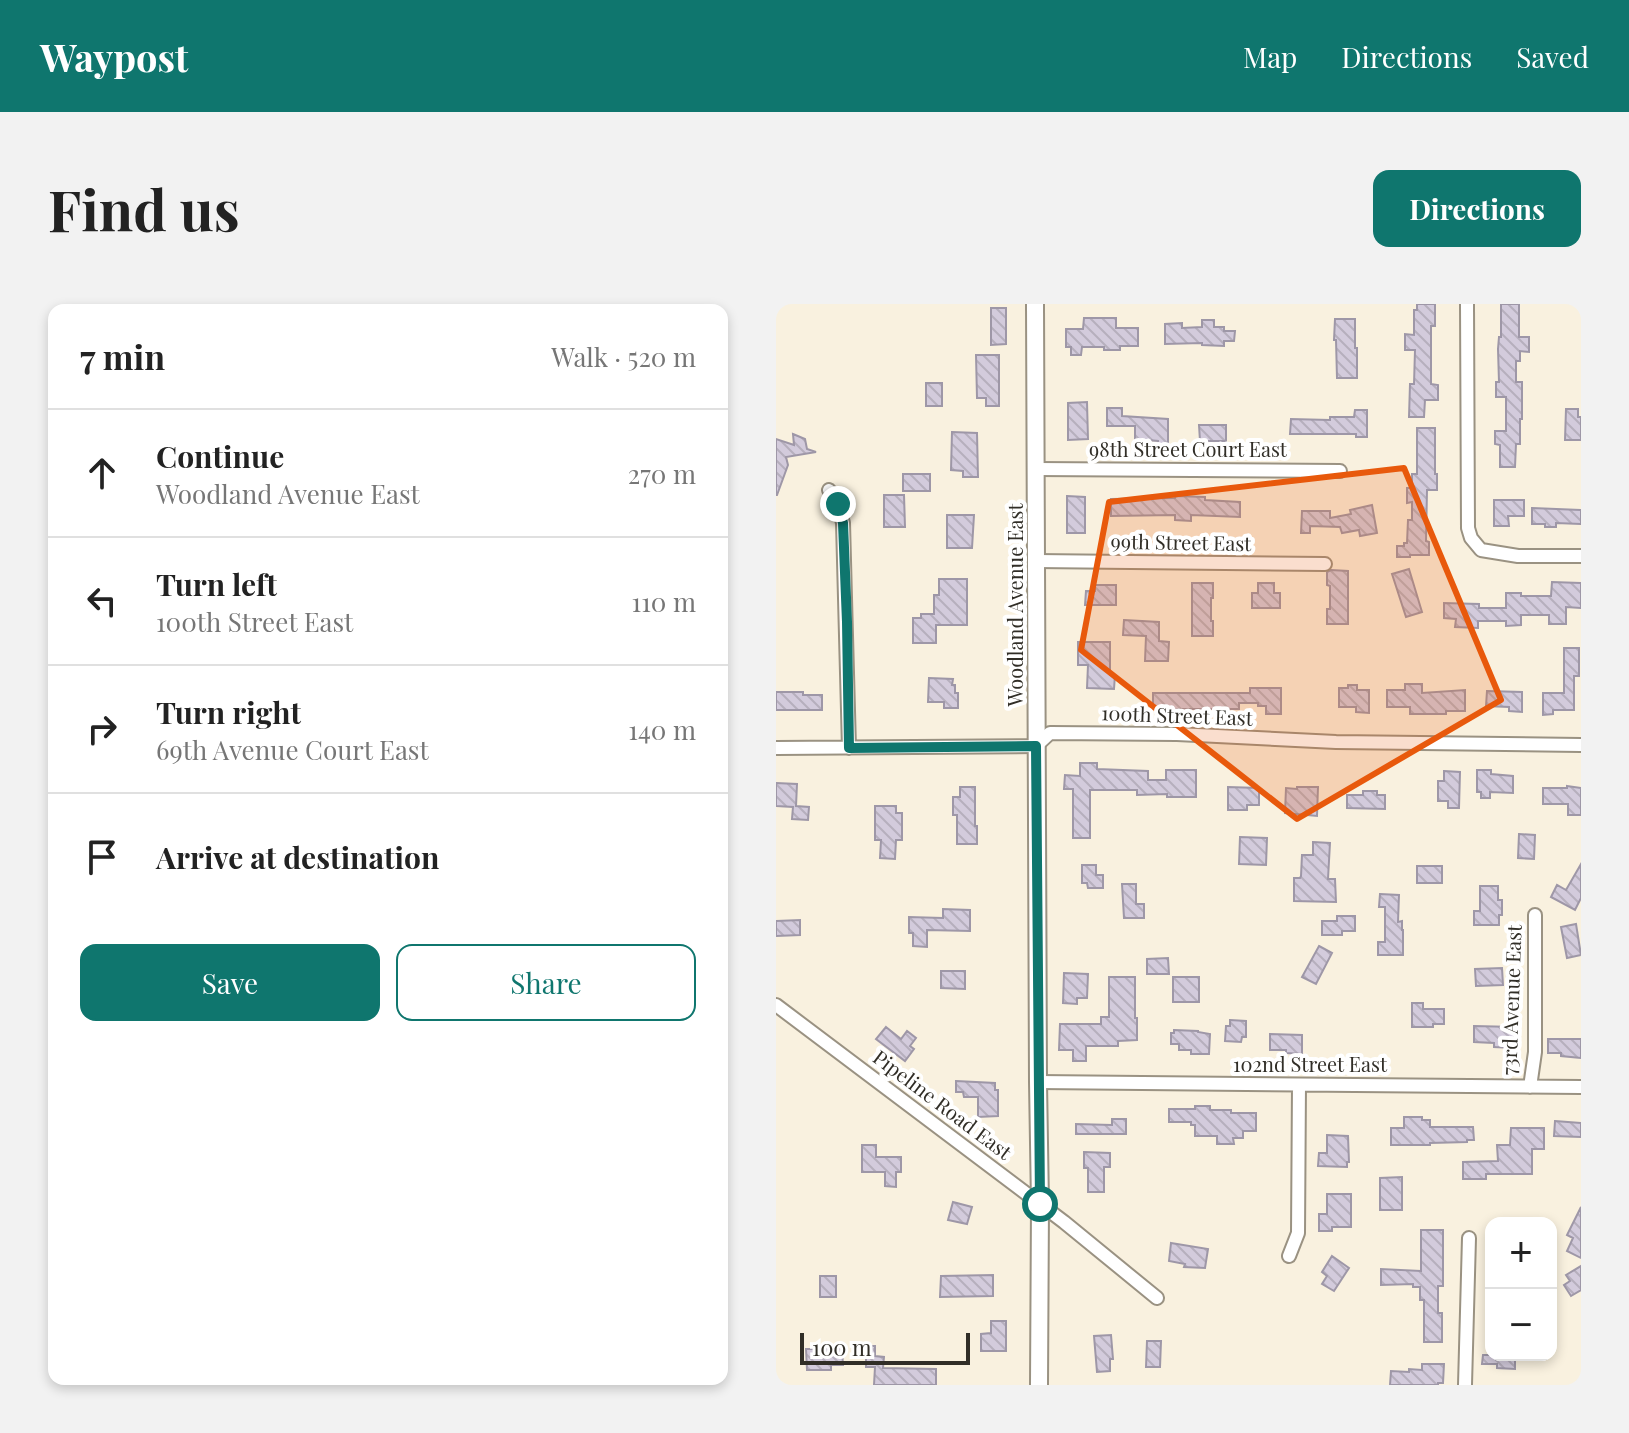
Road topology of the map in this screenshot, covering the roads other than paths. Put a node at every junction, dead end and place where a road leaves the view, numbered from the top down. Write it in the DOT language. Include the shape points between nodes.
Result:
graph roads {
  1 [pos="1035,304"];
  2 [pos="1467,304"];
  3 [pos="1036,469"];
  4 [pos="1340,471"];
  5 [pos="829,490"];
  6 [pos="1581,556"];
  7 [pos="1036,561"];
  8 [pos="1325,564"];
  9 [pos="1581,745"];
  10 [pos="1036,746"];
  11 [pos="776,748"];
  12 [pos="849,748"];
  13 [pos="1535,915"];
  14 [pos="776,1005"];
  15 [pos="1038,1082"];
  16 [pos="1299,1085"];
  17 [pos="1530,1087"];
  18 [pos="1581,1087"];
  19 [pos="1040,1204"];
  20 [pos="1469,1238"];
  21 [pos="1289,1256"];
  22 [pos="1157,1298"];
  23 [pos="1039,1385"];
  24 [pos="1465,1385"];
  1 -- 3 [label="street, Woodland Avenue East"];
  2 -- 6 [label="street" via="1468,528 1481,550"];
  3 -- 4 [label="street, 98th Street Court East"];
  3 -- 7 [label="street, Woodland Avenue East"];
  5 -- 12 [label="street" via="843,523"];
  7 -- 8 [label="street, 99th Street East"];
  7 -- 10 [label="street, Woodland Avenue East"];
  9 -- 10 [label="street, 100th Street East" via="1050,733"];
  10 -- 12 [label="street, 100th Street East"];
  10 -- 15 [label="street, Woodland Avenue East"];
  11 -- 12 [label="street, 100th Street East"];
  13 -- 17 [label="street, 73rd Avenue East"];
  14 -- 19 [label="street, Pipeline Road East"];
  15 -- 16 [label="street, 102nd Street East"];
  15 -- 19 [label="street, Woodland Avenue East"];
  16 -- 17 [label="street, 102nd Street East"];
  16 -- 21 [label="street" via="1298,1233"];
  17 -- 18 [label="street, 102nd Street East"];
  19 -- 22 [label="street, Pipeline Road East"];
  19 -- 23 [label="street, Woodland Avenue East"];
  20 -- 24 [label="street"];
}
